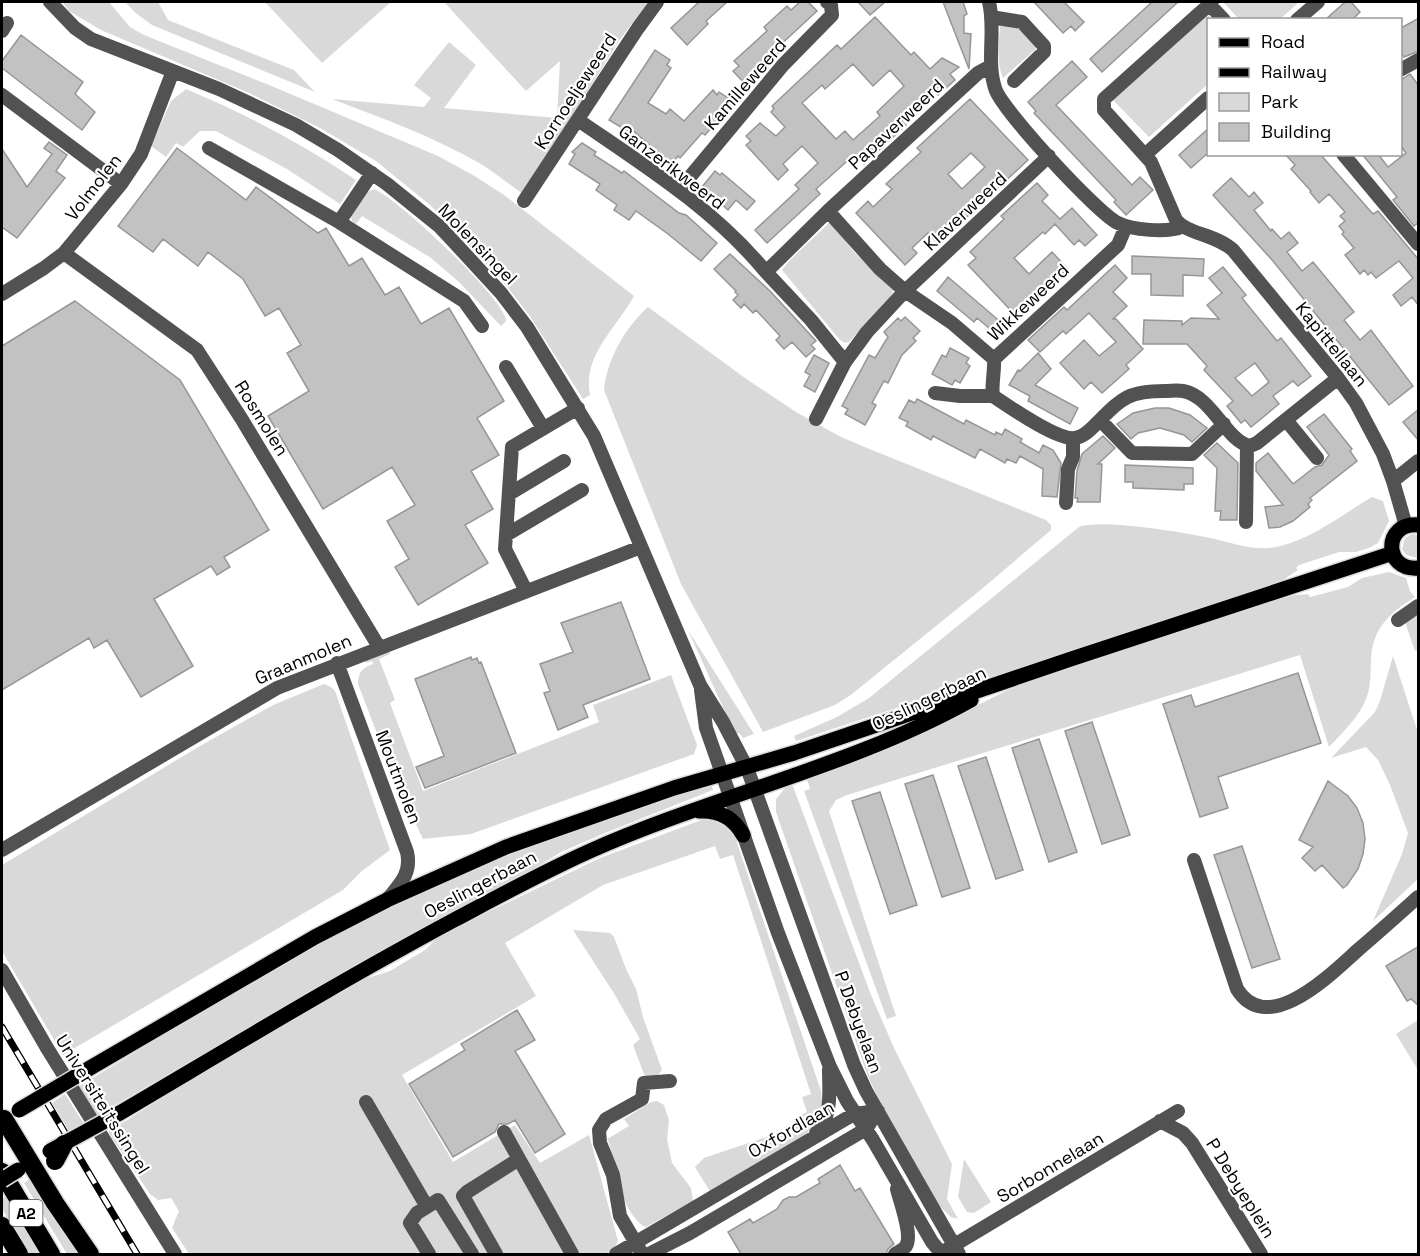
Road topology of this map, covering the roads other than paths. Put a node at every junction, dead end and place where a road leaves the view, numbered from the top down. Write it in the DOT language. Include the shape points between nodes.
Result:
graph roads {
  1 [pos="50,2"];
  2 [pos="657,2"];
  3 [pos="827,2"];
  4 [pos="989,2"];
  5 [pos="1209,2"];
  6 [pos="1318,2"];
  7 [pos="992,17"];
  8 [pos="1222,18"];
  9 [pos="1299,18"];
  10 [pos="1419,60"];
  11 [pos="991,66"];
  12 [pos="1402,69"];
  13 [pos="173,70"];
  14 [pos="1014,81"];
  15 [pos="2,95"];
  16 [pos="1207,100"];
  17 [pos="578,120"];
  18 [pos="209,148"];
  19 [pos="1146,154"];
  20 [pos="1049,156"];
  21 [pos="1345,156"];
  22 [pos="372,173"];
  23 [pos="121,184"];
  24 [pos="679,190"];
  25 [pos="524,201"];
  26 [pos="828,211"];
  27 [pos="339,222"];
  28 [pos="1126,226"];
  29 [pos="1181,227"];
  30 [pos="1419,244"];
  31 [pos="64,253"];
  32 [pos="766,272"];
  33 [pos="905,291"];
  34 [pos="2,294"];
  35 [pos="482,326"];
  36 [pos="994,359"];
  37 [pos="845,362"];
  38 [pos="506,367"];
  39 [pos="1338,378"];
  40 [pos="935,393"];
  41 [pos="993,396"];
  42 [pos="578,408"];
  43 [pos="816,419"];
  44 [pos="1100,420"];
  45 [pos="1286,420"];
  46 [pos="1224,424"];
  47 [pos="543,428"];
  48 [pos="1073,439"];
  49 [pos="1247,446"];
  50 [pos="1317,458"];
  51 [pos="564,461"];
  52 [pos="1419,461"];
  53 [pos="1393,481"];
  54 [pos="582,490"];
  55 [pos="508,494"];
  56 [pos="1066,503"];
  57 [pos="1246,522"];
  58 [pos="1412,525"];
  59 [pos="506,535"];
  60 [pos="641,547"];
  61 [pos="1393,553"];
  62 [pos="1419,568"];
  63 [pos="525,591"];
  64 [pos="1419,606"];
  65 [pos="1398,620"];
  66 [pos="379,647"];
  67 [pos="337,663"];
  68 [pos="1005,681"];
  69 [pos="700,685"];
  70 [pos="747,768"];
  71 [pos="723,774"];
  72 [pos="755,788"];
  73 [pos="731,796"];
  74 [pos="690,812"];
  75 [pos="743,835"];
  76 [pos="2,850"];
  77 [pos="1194,860"];
  78 [pos="1419,897"];
  79 [pos="387,900"];
  80 [pos="2,970"];
  81 [pos="830,1067"];
  82 [pos="670,1081"];
  83 [pos="366,1102"];
  84 [pos="1178,1111"];
  85 [pos="878,1112"];
  86 [pos="854,1114"];
  87 [pos="8,1117"];
  88 [pos="1160,1121"];
  89 [pos="866,1129"];
  90 [pos="504,1132"];
  91 [pos="811,1138"];
  92 [pos="56,1152"];
  93 [pos="519,1159"];
  94 [pos="17,1168"];
  95 [pos="893,1173"];
  96 [pos="2,1180"];
  97 [pos="427,1207"];
  98 [pos="67,1220"];
  99 [pos="2,1226"];
  100 [pos="690,1233"];
  101 [pos="639,1249"];
  102 [pos="947,1252"];
  103 [pos="19,1254"];
  104 [pos="51,1254"];
  105 [pos="90,1254"];
  106 [pos="175,1254"];
  107 [pos="429,1254"];
  108 [pos="472,1254"];
  109 [pos="496,1254"];
  110 [pos="572,1254"];
  111 [pos="616,1254"];
  112 [pos="649,1254"];
  113 [pos="666,1254"];
  114 [pos="895,1254"];
  115 [pos="1261,1254"];
  1 -- 13 [label="street, Molensingel" via="91,39"];
  2 -- 17 [label="street, Kornoeljeweerd"];
  3 -- 24 [label="street, Kamilleweerd" via="832,15 783,65"];
  4 -- 7 [label="street, Kapittellaan"];
  5 -- 8 [label="street"];
  5 -- 19 [label="street" via="1104,99 1104,110"];
  6 -- 9 [label="street"];
  7 -- 11 [label="street, Kapittellaan"];
  7 -- 14 [label="street" via="1022,22 1044,46 1044,52"];
  10 -- 12 [label="street"];
  11 -- 20 [label="street, Kapittellaan" via="1001,101"];
  11 -- 26 [label="street, Papaverweerd" via="978,73"];
  13 -- 22 [label="street, Molensingel" via="296,125"];
  13 -- 23 [label="street, Volmolen" via="141,154"];
  15 -- 23 [label="street"];
  16 -- 19 [label="street"];
  17 -- 24 [label="street, Ganzerikweerd"];
  17 -- 25 [label="street, Kornoeljeweerd"];
  18 -- 27 [label="street"];
  19 -- 29 [label="street"];
  20 -- 28 [label="street, Kapittellaan" via="1104,214"];
  20 -- 33 [label="street, Klaverweerd"];
  21 -- 30 [label="street"];
  22 -- 27 [label="street"];
  22 -- 42 [label="street, Molensingel" via="439,226 501,293"];
  23 -- 31 [label="street, Volmolen"];
  24 -- 32 [label="street, Ganzerikweerd" via="744,246"];
  26 -- 32 [label="street, Papaverweerd"];
  26 -- 33 [label="street"];
  27 -- 35 [label="street" via="464,301"];
  28 -- 29 [label="street, Kapittellaan" via="1174,230"];
  28 -- 36 [label="street, Wikkeweerd" via="1118,245"];
  29 -- 39 [label="street, Kapittellaan" via="1214,237 1233,250"];
  31 -- 34 [label="street, Volmolen"];
  31 -- 66 [label="street, Rosmolen" via="197,350"];
  32 -- 37 [label="street, Ganzerikweerd"];
  33 -- 36 [label="street" via="952,323"];
  33 -- 37 [label="street, Klaverweerd"];
  36 -- 41 [label="street, Wikkeweerd"];
  37 -- 43 [label="street, Klaverweerd"];
  38 -- 47 [label="street"];
  39 -- 45 [label="street"];
  39 -- 53 [label="street, Kapittellaan" via="1365,418"];
  40 -- 41 [label="street"];
  41 -- 48 [label="street" via="1048,430"];
  42 -- 47 [label="street"];
  42 -- 60 [label="street, Molensingel" via="604,455"];
  44 -- 46 [label="street" via="1119,402 1138,392 1183,391 1198,398"];
  44 -- 46 [label="street" via="1132,453 1192,454"];
  44 -- 48 [label="street"];
  45 -- 49 [label="street" via="1257,443"];
  45 -- 50 [label="street"];
  46 -- 49 [label="street"];
  47 -- 55 [label="street" via="512,447"];
  48 -- 56 [label="street"];
  49 -- 57 [label="street"];
  51 -- 55 [label="street"];
  52 -- 53 [label="street"];
  53 -- 58 [label="street, Kapittellaan"];
  54 -- 59 [label="street"];
  55 -- 59 [label="street"];
  58 -- 61 [label="main road" via="1394,536"];
  59 -- 63 [label="street" via="505,549"];
  60 -- 63 [label="street, Graanmolen"];
  60 -- 69 [label="street, Molensingel"];
  61 -- 62 [label="main road" via="1404,566"];
  61 -- 68 [label="main road, Oeslingerbaan"];
  63 -- 66 [label="street, Graanmolen"];
  64 -- 65 [label="street"];
  66 -- 67 [label="street, Graanmolen"];
  67 -- 76 [label="street, Graanmolen" via="255,699"];
  67 -- 79 [label="street, Moutmolen" via="409,858 406,875"];
  68 -- 70 [label="main road, Oeslingerbaan"];
  68 -- 72 [label="main road, Oeslingerbaan" via="897,738"];
  69 -- 70 [label="street, Molensingel"];
  69 -- 71 [label="street, Molensingel" via="706,728"];
  70 -- 71 [label="main road, Oeslingerbaan"];
  70 -- 72 [label="street, Molensingel"];
  71 -- 73 [label="street, Molensingel"];
  71 -- 79 [label="main road, Oeslingerbaan" via="506,847"];
  72 -- 73 [label="main road, Oeslingerbaan"];
  72 -- 85 [label="street, P Debyelaan" via="854,1065"];
  73 -- 74 [label="main road, Oeslingerbaan"];
  73 -- 75 [label="street, Molensingel"];
  74 -- 75 [label="main road" via="718,812 733,821"];
  74 -- 92 [label="main road, Oeslingerbaan, bridge" via="540,874 371,964"];
  75 -- 81 [label="street"];
  77 -- 78 [label="street" via="1234,983 1248,1001 1262,1006 1284,1004 1319,984"];
  79 -- 87 [label="main road, Oeslingerbaan, bridge" via="315,937"];
  80 -- 106 [label="street, Universiteitssingel"];
  81 -- 86 [label="street"];
  81 -- 91 [label="street" via="827,1118"];
  82 -- 101 [label="street" via="644,1083 642,1099 606,1119 599,1130 620,1216"];
  83 -- 97 [label="street"];
  84 -- 88 [label="street, Sorbonnelaan"];
  85 -- 86 [label="street, Oxfordlaan"];
  85 -- 89 [label="street, Oxfordlaan"];
  85 -- 102 [label="street, P Debyelaan"];
  86 -- 89 [label="street"];
  86 -- 91 [label="street, Oxfordlaan"];
  87 -- 94 [label="highway"];
  88 -- 102 [label="street, Sorbonnelaan"];
  88 -- 115 [label="street, P Debyeplein" via="1183,1133 1192,1143"];
  89 -- 95 [label="street"];
  89 -- 100 [label="street, Oxfordlaan"];
  90 -- 93 [label="street"];
  91 -- 101 [label="street, Oxfordlaan"];
  92 -- 94 [label="main road, Oeslingerbaan"];
  92 -- 98 [label="highway, A2" via="53,1180"];
  93 -- 109 [label="street" via="463,1196"];
  93 -- 110 [label="street"];
  94 -- 96 [label="main road, Oeslingerbaan, bridge"];
  94 -- 98 [label="highway, A2"];
  94 -- 104 [label="highway, A2"];
  95 -- 102 [label="street" via="932,1242"];
  95 -- 114 [label="street" via="908,1236 906,1246"];
  97 -- 107 [label="street" via="410,1223"];
  97 -- 108 [label="street" via="438,1200"];
  98 -- 105 [label="highway, A2"];
  99 -- 103 [label="highway, A2"];
  100 -- 112 [label="street, Oxfordlaan"];
  100 -- 113 [label="street"];
  101 -- 111 [label="street, Oxfordlaan"];
}
